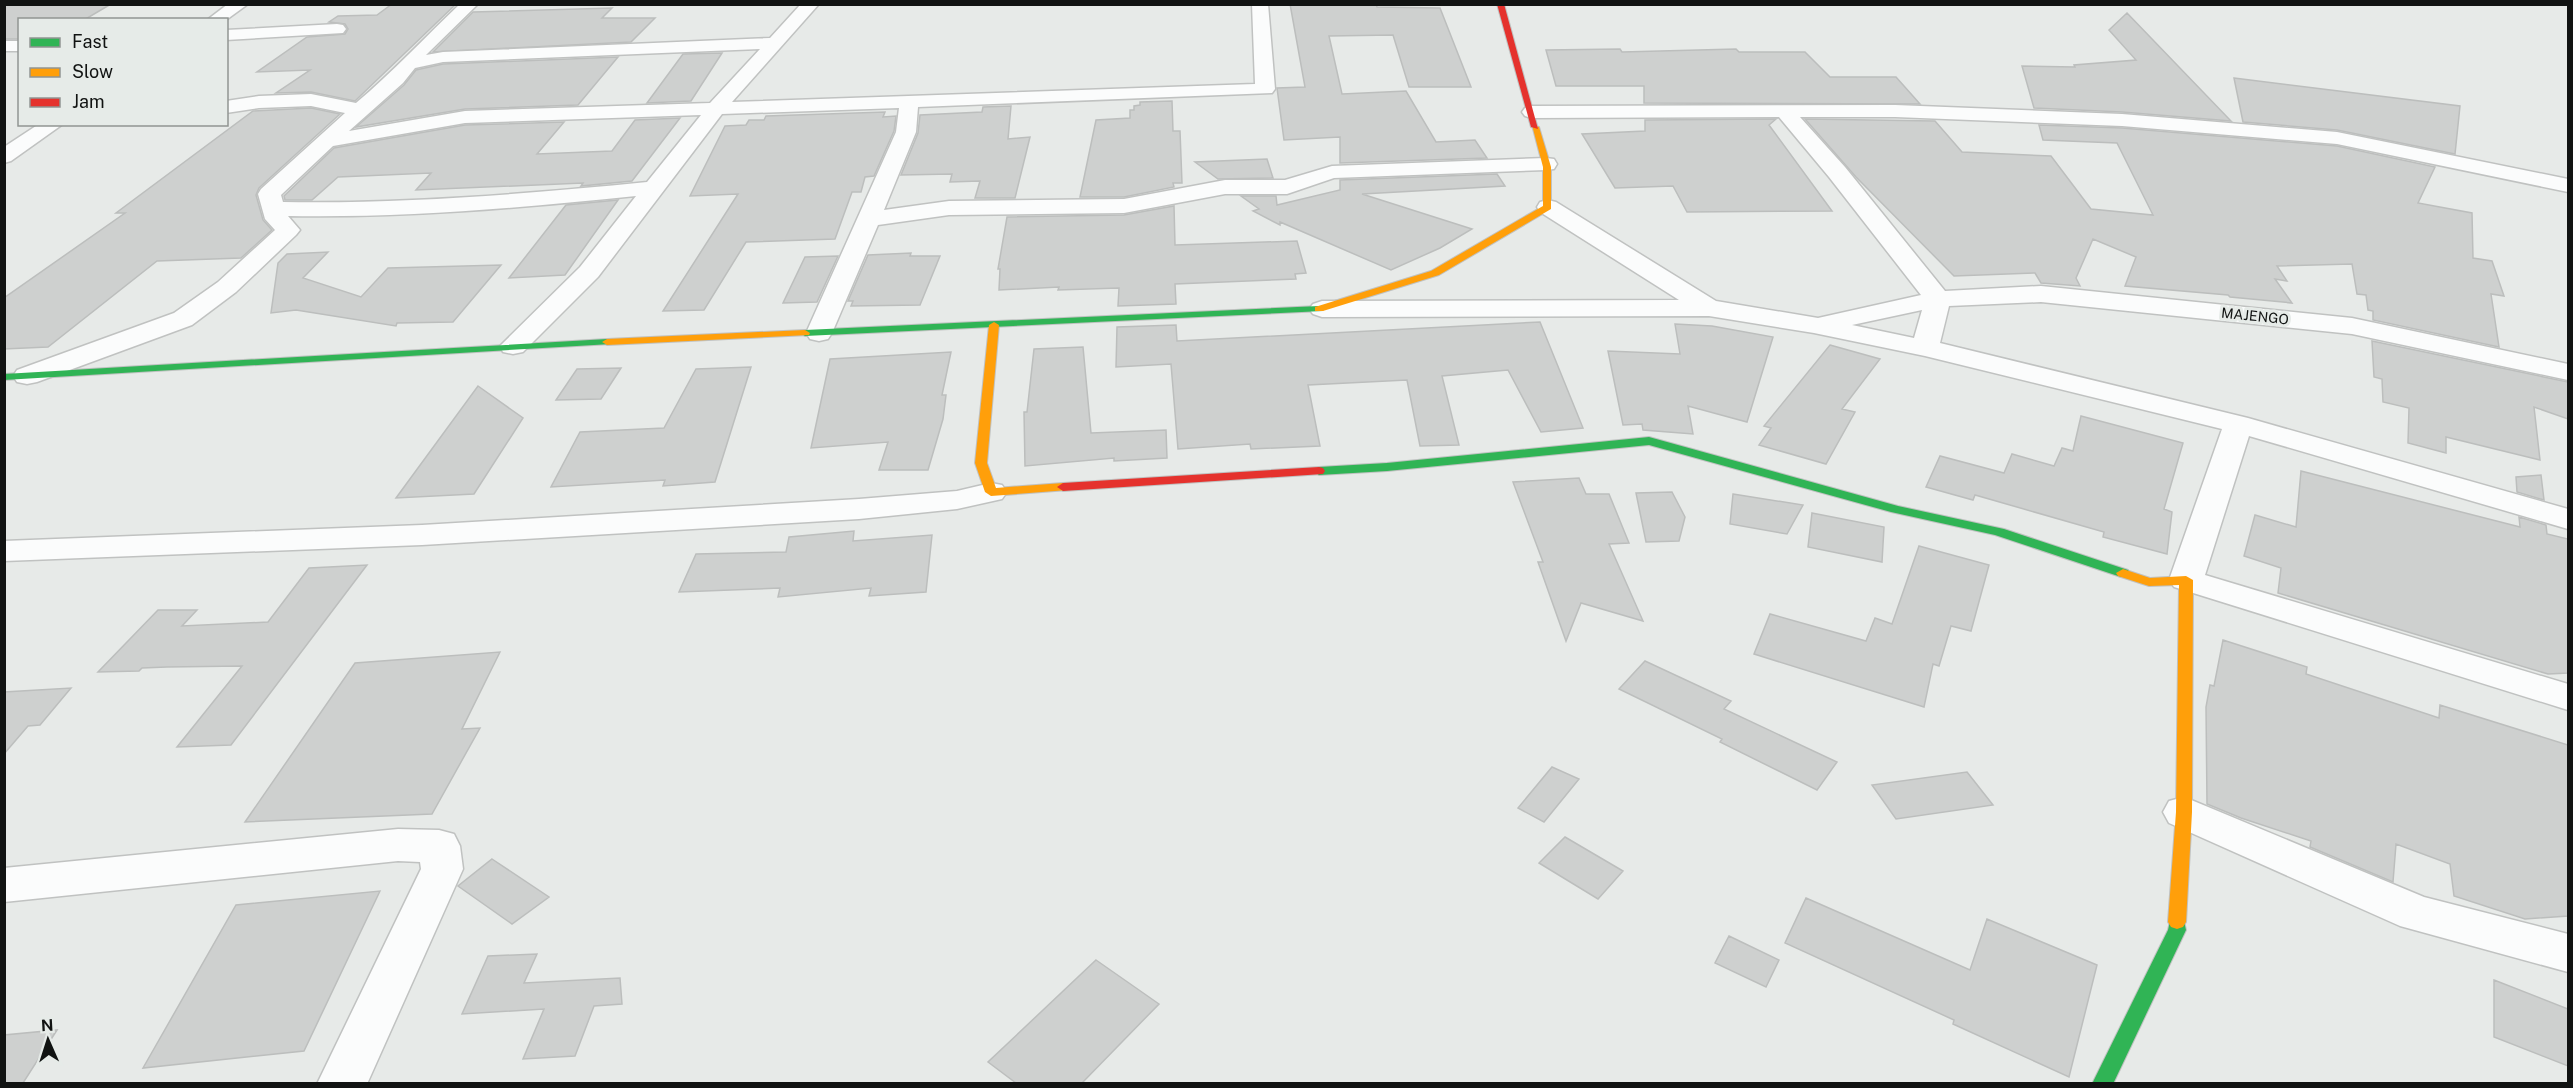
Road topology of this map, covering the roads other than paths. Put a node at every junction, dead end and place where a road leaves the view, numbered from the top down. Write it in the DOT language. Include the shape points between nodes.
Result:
graph roads {
  1 [pos="240,4"];
  2 [pos="470,4"];
  3 [pos="811,4"];
  4 [pos="1500,4"];
  5 [pos="1255,8"];
  6 [pos="218,18"];
  7 [pos="337,29"];
  8 [pos="228,36"];
  9 [pos="776,43"];
  10 [pos="409,64"];
  11 [pos="909,100"];
  12 [pos="228,107"];
  13 [pos="717,107"];
  14 [pos="360,110"];
  15 [pos="1784,111"];
  16 [pos="1532,112"];
  17 [pos="51,126"];
  18 [pos="326,141"];
  19 [pos="4,157"];
  20 [pos="1546,164"];
  21 [pos="2568,185"];
  22 [pos="654,188"];
  23 [pos="1548,207"];
  24 [pos="279,217"];
  25 [pos="867,219"];
  26 [pos="1938,299"];
  27 [pos="1709,308"];
  28 [pos="1322,309"];
  29 [pos="1814,324"];
  30 [pos="994,325"];
  31 [pos="819,333"];
  32 [pos="513,346"];
  33 [pos="1925,348"];
  34 [pos="2568,372"];
  35 [pos="27,376"];
  36 [pos="4,377"];
  37 [pos="2238,424"];
  38 [pos="991,492"];
  39 [pos="2568,519"];
  40 [pos="4,551"];
  41 [pos="2186,580"];
  42 [pos="2568,697"];
  43 [pos="2184,812"];
  44 [pos="4,885"];
  45 [pos="2568,954"];
  46 [pos="342,1083"];
  47 [pos="2102,1083"];
  1 -- 6 [label="street"];
  2 -- 10 [label="street"];
  3 -- 9 [label="street"];
  4 -- 16 [label="street"];
  5 -- 11 [label="street" via="1264,50 1265,88"];
  7 -- 8 [label="street"];
  9 -- 10 [label="street" via="443,57"];
  9 -- 13 [label="street"];
  10 -- 14 [label="street"];
  11 -- 13 [label="street"];
  11 -- 25 [label="street" via="906,132"];
  12 -- 14 [label="street" via="311,100"];
  13 -- 18 [label="street" via="465,117"];
  13 -- 22 [label="street"];
  14 -- 18 [label="street"];
  15 -- 16 [label="street"];
  15 -- 21 [label="street" via="2122,120 2337,138"];
  15 -- 26 [label="street"];
  16 -- 20 [label="street"];
  17 -- 19 [label="street"];
  18 -- 24 [label="street" via="269,194"];
  20 -- 23 [label="street"];
  20 -- 25 [label="street" via="1332,172 1287,187 1225,187 1124,206 949,208"];
  22 -- 24 [label="street" via="516,202 324,210"];
  22 -- 32 [label="street" via="589,272"];
  23 -- 27 [label="street"];
  23 -- 28 [label="street" via="1436,273"];
  24 -- 35 [label="street" via="288,230 227,287 183,319"];
  25 -- 31 [label="street"];
  26 -- 29 [label="street, MAJENGO"];
  26 -- 33 [label="street"];
  26 -- 34 [label="street, MAJENGO" via="2041,294 2352,326"];
  27 -- 28 [label="street"];
  27 -- 29 [label="street"];
  28 -- 30 [label="street"];
  29 -- 33 [label="street"];
  30 -- 31 [label="street"];
  30 -- 38 [label="street" via="981,463"];
  31 -- 32 [label="street"];
  32 -- 35 [label="street"];
  33 -- 37 [label="street"];
  35 -- 36 [label="street"];
  37 -- 39 [label="street"];
  37 -- 41 [label="street"];
  38 -- 40 [label="street" via="957,500 859,509 457,533"];
  38 -- 41 [label="street" via="1387,467 1649,441 1896,509 1999,532 2149,582"];
  41 -- 42 [label="street"];
  41 -- 43 [label="street"];
  43 -- 45 [label="street" via="2416,913"];
  43 -- 47 [label="street" via="2177,930"];
  44 -- 46 [label="street" via="398,845 439,846 442,869"];
}
